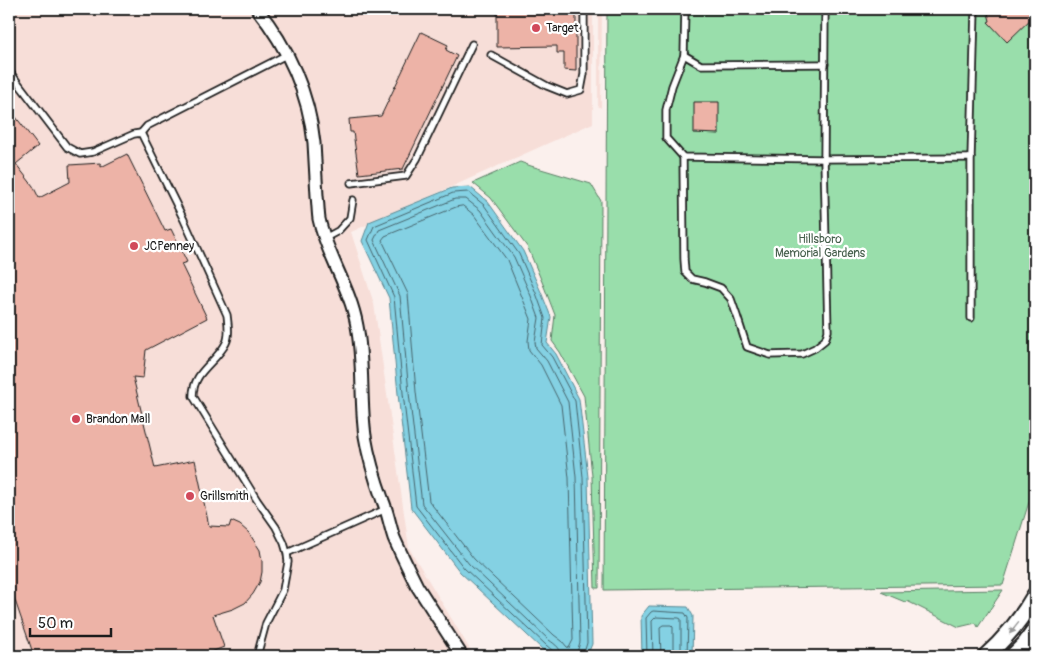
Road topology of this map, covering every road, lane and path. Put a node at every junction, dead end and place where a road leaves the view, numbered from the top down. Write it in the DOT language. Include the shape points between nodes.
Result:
graph roads {
  1 [pos="257,9"];
  2 [pos="584,9"];
  3 [pos="685,9"];
  4 [pos="825,9"];
  5 [pos="975,9"];
  6 [pos="472,44"];
  7 [pos="288,54"];
  8 [pos="684,54"];
  9 [pos="491,55"];
  10 [pos="824,64"];
  11 [pos="9,71"];
  12 [pos="141,133"];
  13 [pos="683,157"];
  14 [pos="971,158"];
  15 [pos="824,159"];
  16 [pos="351,183"];
  17 [pos="353,200"];
  18 [pos="325,238"];
  19 [pos="971,318"];
  20 [pos="386,509"];
  21 [pos="287,553"];
  22 [pos="1035,595"];
  23 [pos="1035,630"];
  24 [pos="257,656"];
  25 [pos="462,656"];
  26 [pos="986,656"];
  27 [pos="1013,656"];
  1 -- 7 [label="street"];
  2 -- 9 [label="lane" via="581,90 567,94"];
  3 -- 8 [label="lane"];
  4 -- 10 [label="lane"];
  5 -- 14 [label="lane"];
  6 -- 16 [label="lane" via="406,176"];
  7 -- 12 [label="lane" via="147,126"];
  7 -- 18 [label="street" via="308,109 319,217"];
  8 -- 10 [label="lane" via="701,66"];
  8 -- 13 [label="lane" via="666,110 666,138"];
  10 -- 15 [label="lane"];
  11 -- 12 [label="lane" via="67,146 80,154"];
  12 -- 21 [label="lane" via="227,315 227,342 202,371 194,387 194,396 276,527"];
  13 -- 15 [label="lane"];
  13 -- 15 [label="lane" via="686,272 692,279 721,288 730,299 747,347 770,355 802,354 816,348 825,340 828,330"];
  14 -- 15 [label="lane"];
  14 -- 19 [label="lane"];
  17 -- 18 [label="lane" via="350,218 338,231"];
  18 -- 20 [label="street" via="350,297 356,320 365,436 372,472"];
  20 -- 21 [label="lane"];
  20 -- 25 [label="street" via="394,537 417,586"];
  21 -- 24 [label="lane" via="283,590 266,623"];
  22 -- 26 [label="street, one-way" via="1010,633"];
  23 -- 27 [label="street"];
}
